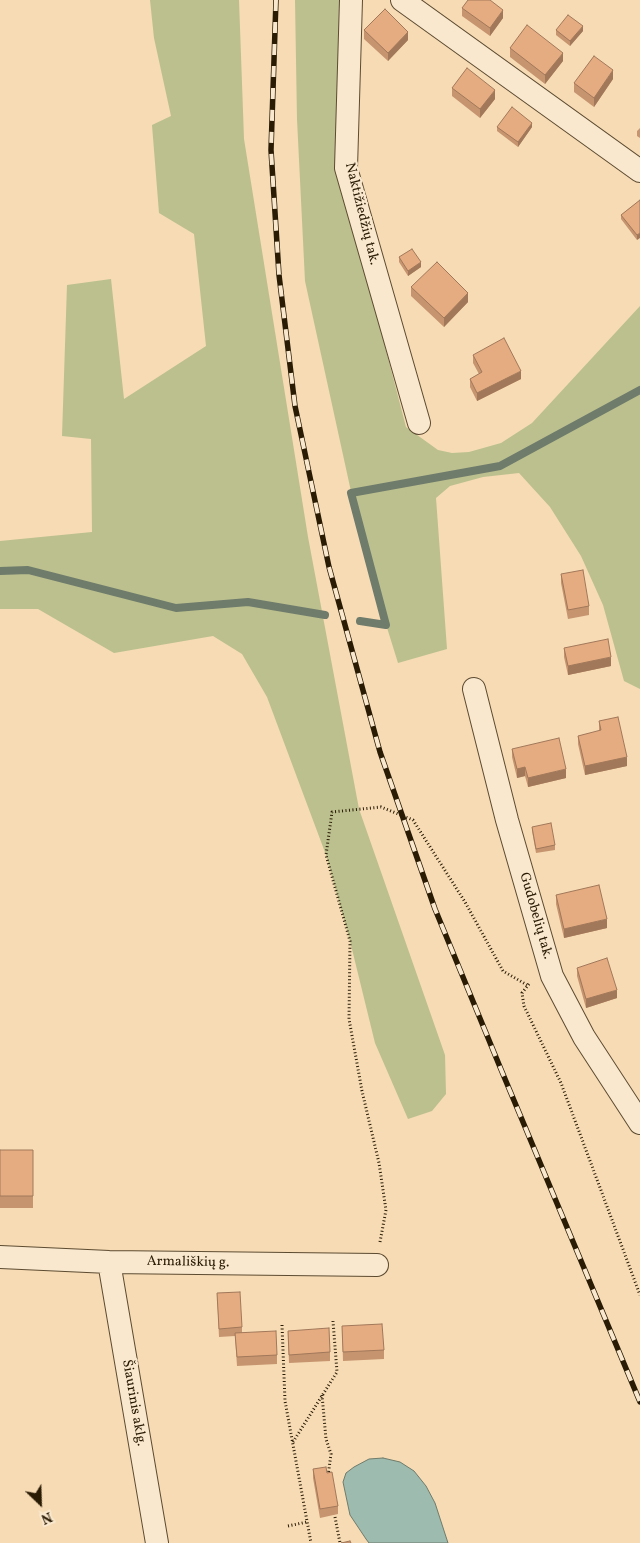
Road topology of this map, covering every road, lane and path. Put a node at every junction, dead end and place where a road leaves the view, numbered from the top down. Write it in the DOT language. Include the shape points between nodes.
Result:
graph roads {
  1 [pos="351,0"];
  2 [pos="402,0"];
  3 [pos="640,171"];
  4 [pos="419,423"];
  5 [pos="474,690"];
  6 [pos="552,976"];
  7 [pos="527,985"];
  8 [pos="640,1124"];
  9 [pos="0,1257"];
  10 [pos="109,1262"];
  11 [pos="377,1265"];
  12 [pos="640,1296"];
  13 [pos="334,1322"];
  14 [pos="282,1325"];
  15 [pos="322,1395"];
  16 [pos="293,1442"];
  17 [pos="329,1480"];
  18 [pos="335,1517"];
  19 [pos="307,1522"];
  20 [pos="288,1526"];
  21 [pos="157,1543"];
  22 [pos="311,1543"];
  23 [pos="340,1543"];
  1 -- 4 [label="street, Naktižiedžių tak." via="346,168"];
  2 -- 3 [label="street"];
  5 -- 6 [label="street, Gudobelių tak."];
  6 -- 7 [label="path"];
  6 -- 8 [label="street, Gudobelių tak." via="584,1037"];
  7 -- 11 [label="path" via="503,970 413,820 381,807 332,812 326,855 350,941 349,1019 386,1210"];
  7 -- 12 [label="path" via="522,993 524,1006 561,1083"];
  9 -- 10 [label="street, Armališkių g."];
  10 -- 11 [label="street, Armališkių g."];
  10 -- 21 [label="street, Šiaurinis aklg."];
  13 -- 15 [label="path" via="337,1372"];
  14 -- 16 [label="path" via="285,1402"];
  15 -- 16 [label="path"];
  15 -- 17 [label="path" via="326,1439 331,1454"];
  16 -- 19 [label="path"];
  18 -- 23 [label="path"];
  19 -- 20 [label="path"];
  19 -- 22 [label="path"];
}
